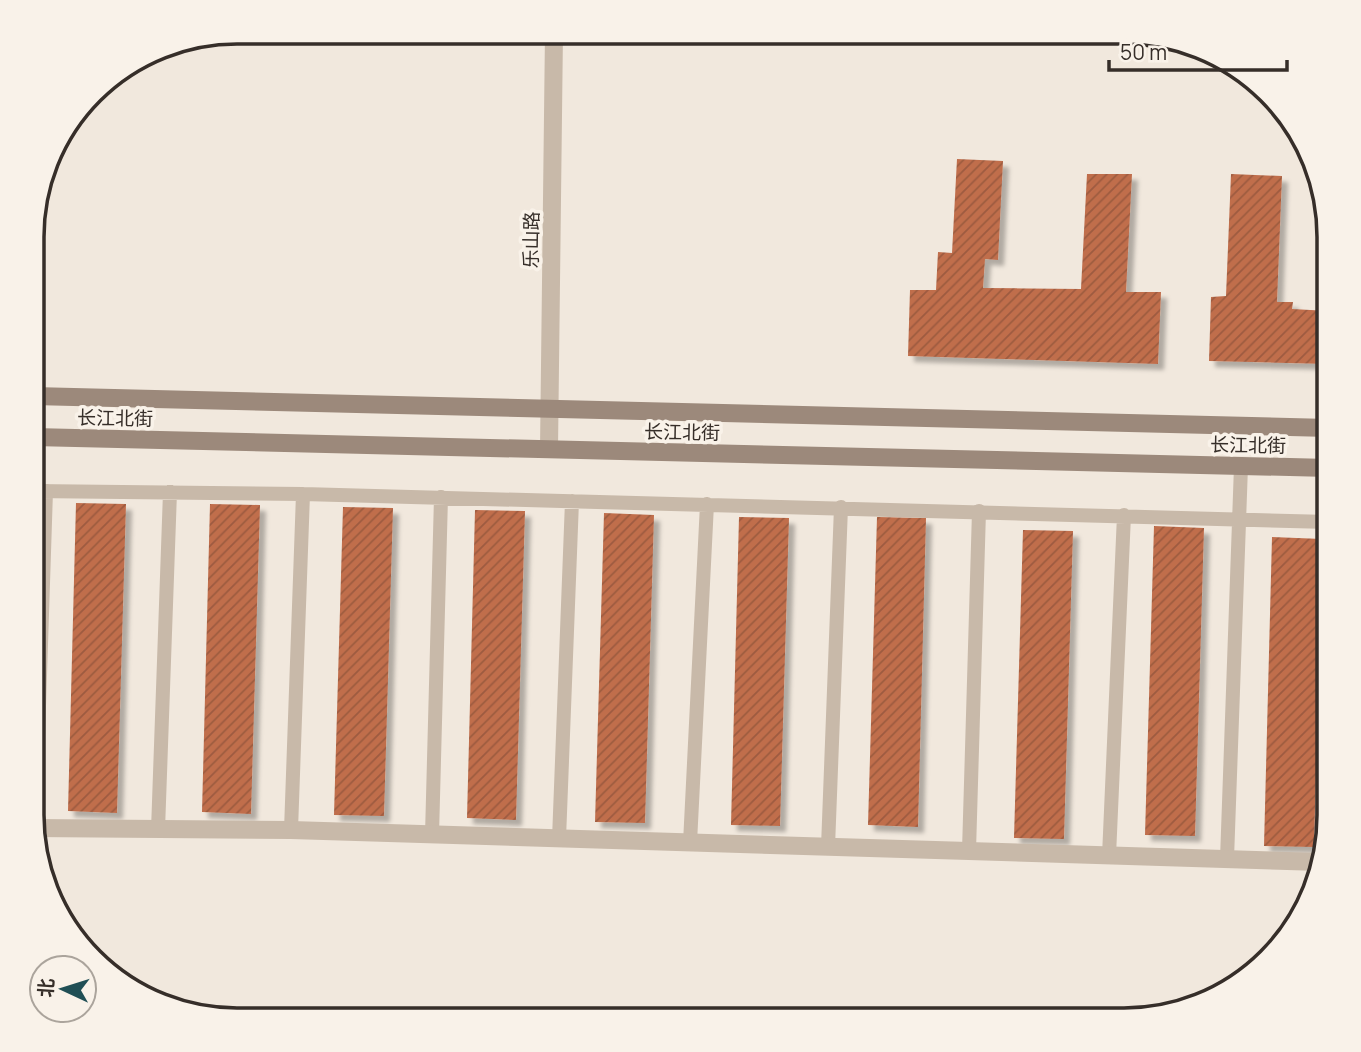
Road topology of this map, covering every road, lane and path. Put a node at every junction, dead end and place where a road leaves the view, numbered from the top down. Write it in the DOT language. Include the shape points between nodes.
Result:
graph roads {
  1 [pos="554,44"];
  2 [pos="44,396"];
  3 [pos="550,408"];
  4 [pos="1317,428"];
  5 [pos="44,437"];
  6 [pos="549,449"];
  7 [pos="1241,466"];
  8 [pos="1317,468"];
  9 [pos="44,491"];
  10 [pos="170,492"];
  11 [pos="303,494"];
  12 [pos="441,497"];
  13 [pos="572,501"];
  14 [pos="707,504"];
  15 [pos="841,507"];
  16 [pos="979,511"];
  17 [pos="1124,515"];
  18 [pos="1238,520"];
  19 [pos="1317,522"];
  20 [pos="44,828"];
  21 [pos="158,830"];
  22 [pos="291,830"];
  23 [pos="432,835"];
  24 [pos="559,839"];
  25 [pos="690,843"];
  26 [pos="828,847"];
  27 [pos="970,851"];
  28 [pos="1109,856"];
  29 [pos="1227,859"];
  30 [pos="1312,862"];
  1 -- 3 [label="street, 乐山路"];
  2 -- 3 [label="main road, 长江北街"];
  3 -- 4 [label="main road, 长江北街"];
  3 -- 6 [label="street, 乐山路"];
  5 -- 6 [label="main road, 长江北街"];
  6 -- 7 [label="main road, 长江北街"];
  7 -- 8 [label="main road, 长江北街"];
  7 -- 18 [label="lane"];
  9 -- 10 [label="lane"];
  10 -- 11 [label="lane"];
  10 -- 21 [label="lane"];
  11 -- 12 [label="lane"];
  11 -- 22 [label="lane"];
  12 -- 13 [label="lane"];
  12 -- 23 [label="lane"];
  13 -- 14 [label="lane"];
  13 -- 24 [label="lane"];
  14 -- 15 [label="lane"];
  14 -- 25 [label="lane"];
  15 -- 16 [label="lane"];
  15 -- 26 [label="lane"];
  16 -- 17 [label="lane"];
  16 -- 27 [label="lane"];
  17 -- 18 [label="lane"];
  17 -- 28 [label="lane"];
  18 -- 19 [label="lane"];
  18 -- 29 [label="lane"];
  20 -- 21 [label="street"];
  21 -- 22 [label="street"];
  22 -- 23 [label="street"];
  23 -- 24 [label="street"];
  24 -- 25 [label="street"];
  25 -- 26 [label="street"];
  26 -- 27 [label="street"];
  27 -- 28 [label="street"];
  28 -- 29 [label="street"];
  29 -- 30 [label="street"];
}
